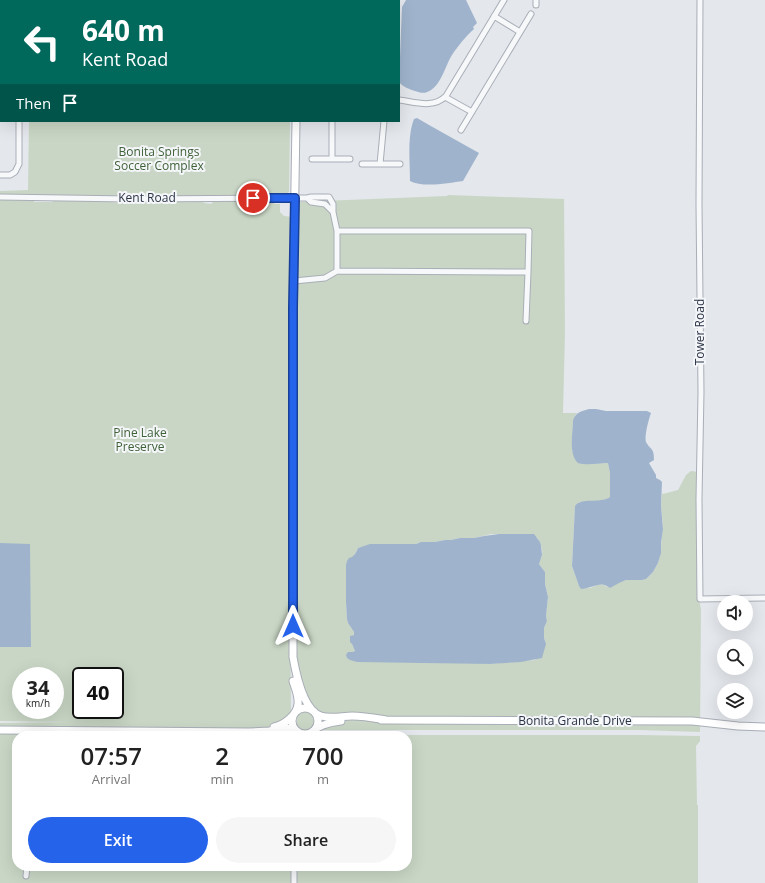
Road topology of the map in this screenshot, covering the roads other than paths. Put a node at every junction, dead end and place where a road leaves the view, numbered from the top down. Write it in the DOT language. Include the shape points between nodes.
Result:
graph roads {
  1 [pos="504,0"];
  2 [pos="700,0"];
  3 [pos="530,14"];
  4 [pos="494,16"];
  5 [pos="520,32"];
  6 [pos="445,97"];
  7 [pos="400,100"];
  8 [pos="472,112"];
  9 [pos="20,122"];
  10 [pos="296,122"];
  11 [pos="332,122"];
  12 [pos="384,122"];
  13 [pos="461,130"];
  14 [pos="312,159"];
  15 [pos="332,159"];
  16 [pos="350,159"];
  17 [pos="362,164"];
  18 [pos="380,164"];
  19 [pos="400,164"];
  20 [pos="0,175"];
  21 [pos="0,197"];
  22 [pos="295,198"];
  23 [pos="307,198"];
  24 [pos="333,202"];
  25 [pos="328,207"];
  26 [pos="333,212"];
  27 [pos="336,231"];
  28 [pos="337,271"];
  29 [pos="528,272"];
  30 [pos="294,281"];
  31 [pos="526,321"];
  32 [pos="293,595"];
  33 [pos="765,598"];
  34 [pos="313,712"];
  35 [pos="294,714"];
  36 [pos="386,720"];
  37 [pos="765,726"];
  38 [pos="0,730"];
  39 [pos="12,731"];
  40 [pos="249,731"];
  41 [pos="269,731"];
  42 [pos="293,731"];
  43 [pos="296,731"];
  44 [pos="312,731"];
  45 [pos="314,731"];
  46 [pos="26,871"];
  47 [pos="294,871"];
  48 [pos="26,876"];
  49 [pos="294,883"];
  1 -- 4 [label="street"];
  2 -- 33 [label="street, Tower Road" via="700,599"];
  3 -- 5 [label="street"];
  4 -- 5 [label="street"];
  4 -- 6 [label="street"];
  5 -- 8 [label="street"];
  6 -- 7 [label="street" via="432,104"];
  6 -- 8 [label="street"];
  8 -- 13 [label="street"];
  9 -- 20 [label="street" via="19,164 10,175"];
  10 -- 22 [label="street"];
  11 -- 15 [label="street"];
  12 -- 18 [label="street"];
  14 -- 15 [label="street"];
  15 -- 16 [label="street"];
  17 -- 18 [label="street"];
  18 -- 19 [label="street"];
  21 -- 22 [label="street, Kent Road"];
  22 -- 23 [label="street, Kent Road"];
  22 -- 30 [label="street"];
  23 -- 24 [label="street, Kent Road" via="329,197"];
  23 -- 25 [label="street" via="311,202 325,204"];
  24 -- 25 [label="street"];
  24 -- 26 [label="street"];
  25 -- 26 [label="street"];
  26 -- 27 [label="street"];
  27 -- 28 [label="street"];
  27 -- 29 [label="street" via="529,231"];
  28 -- 29 [label="street"];
  28 -- 30 [label="street" via="325,278"];
  29 -- 31 [label="street"];
  30 -- 32 [label="street"];
  32 -- 34 [label="street" via="293,657 304,697"];
  32 -- 35 [label="street" via="289,660 298,701"];
  34 -- 35 [label="street" via="304,709"];
  34 -- 36 [label="street, Bonita Grande Drive" via="322,717 359,716"];
  34 -- 44 [label="street" via="317,721"];
  35 -- 40 [label="street" via="277,727"];
  35 -- 43 [label="street" via="292,724"];
  36 -- 37 [label="street, Bonita Grande Drive" via="692,721"];
  36 -- 45 [label="street, Bonita Grande Drive" via="347,720 321,726"];
  38 -- 39 [label="street"];
  41 -- 42 [label="street" via="287,728"];
  46 -- 48 [label="street"];
  47 -- 49 [label="street"];
}
